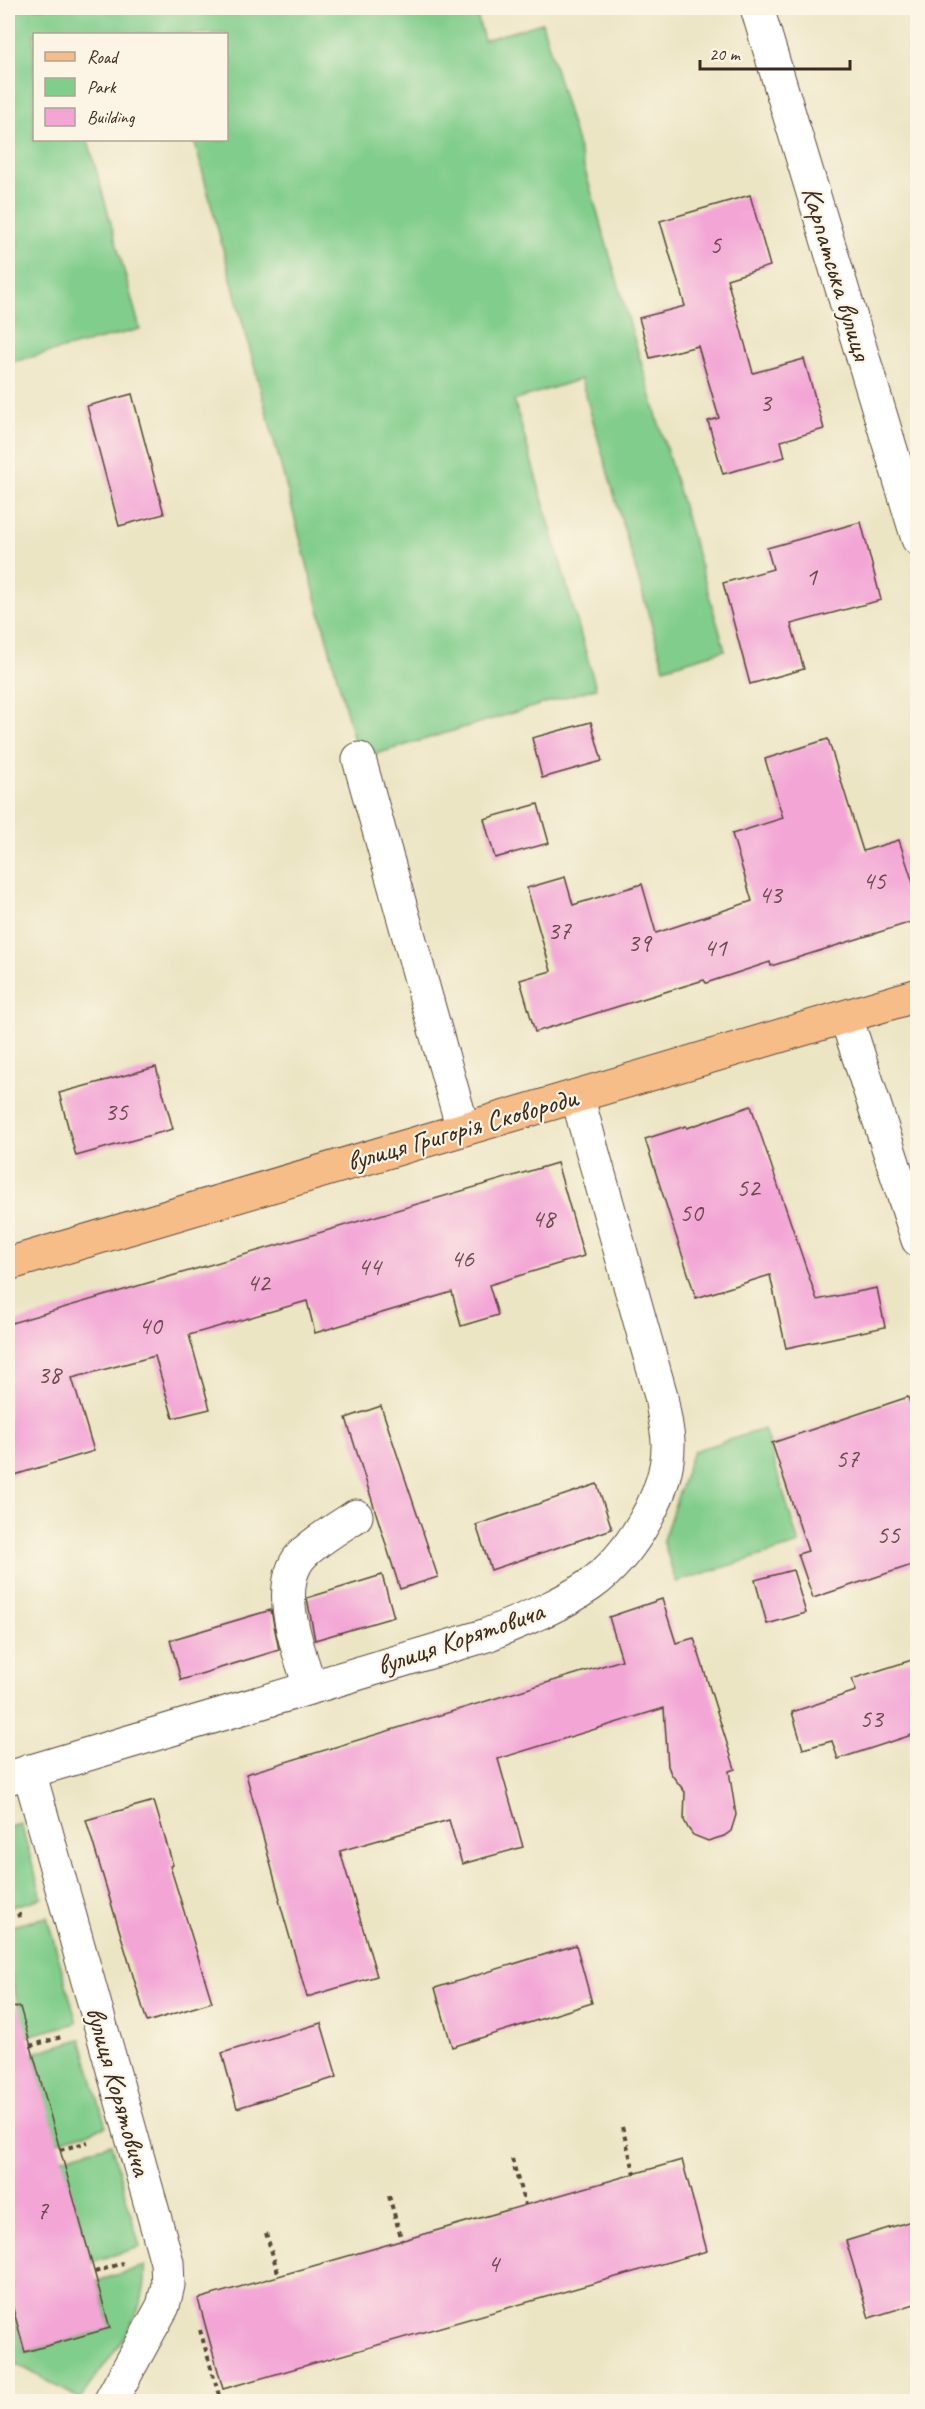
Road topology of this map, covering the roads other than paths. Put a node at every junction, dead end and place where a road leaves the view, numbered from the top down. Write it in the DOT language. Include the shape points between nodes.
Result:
graph roads {
  1 [pos="757,8"];
  2 [pos="918,539"];
  3 [pos="359,759"];
  4 [pos="918,995"];
  5 [pos="846,1017"];
  6 [pos="577,1096"];
  7 [pos="463,1129"];
  8 [pos="918,1240"];
  9 [pos="8,1264"];
  10 [pos="356,1516"];
  11 [pos="309,1688"];
  12 [pos="18,1774"];
  13 [pos="110,2402"];
  1 -- 2 [label="street, Карпатська вулиця"];
  3 -- 7 [label="street"];
  4 -- 5 [label="main road, вулиця Григорія Сковороди"];
  5 -- 6 [label="main road, вулиця Григорія Сковороди"];
  5 -- 8 [label="street"];
  6 -- 7 [label="main road, вулиця Григорія Сковороди"];
  6 -- 11 [label="street, вулиця Корятовича" via="660,1396 668,1442 663,1480 651,1514 625,1551 591,1584 553,1607 487,1635"];
  7 -- 9 [label="main road, вулиця Григорія Сковороди"];
  10 -- 11 [label="street" via="304,1552 294,1569 288,1612"];
  11 -- 12 [label="street, вулиця Корятовича"];
  12 -- 13 [label="street, вулиця Корятовича" via="167,2262 168,2285 163,2306"];
}
